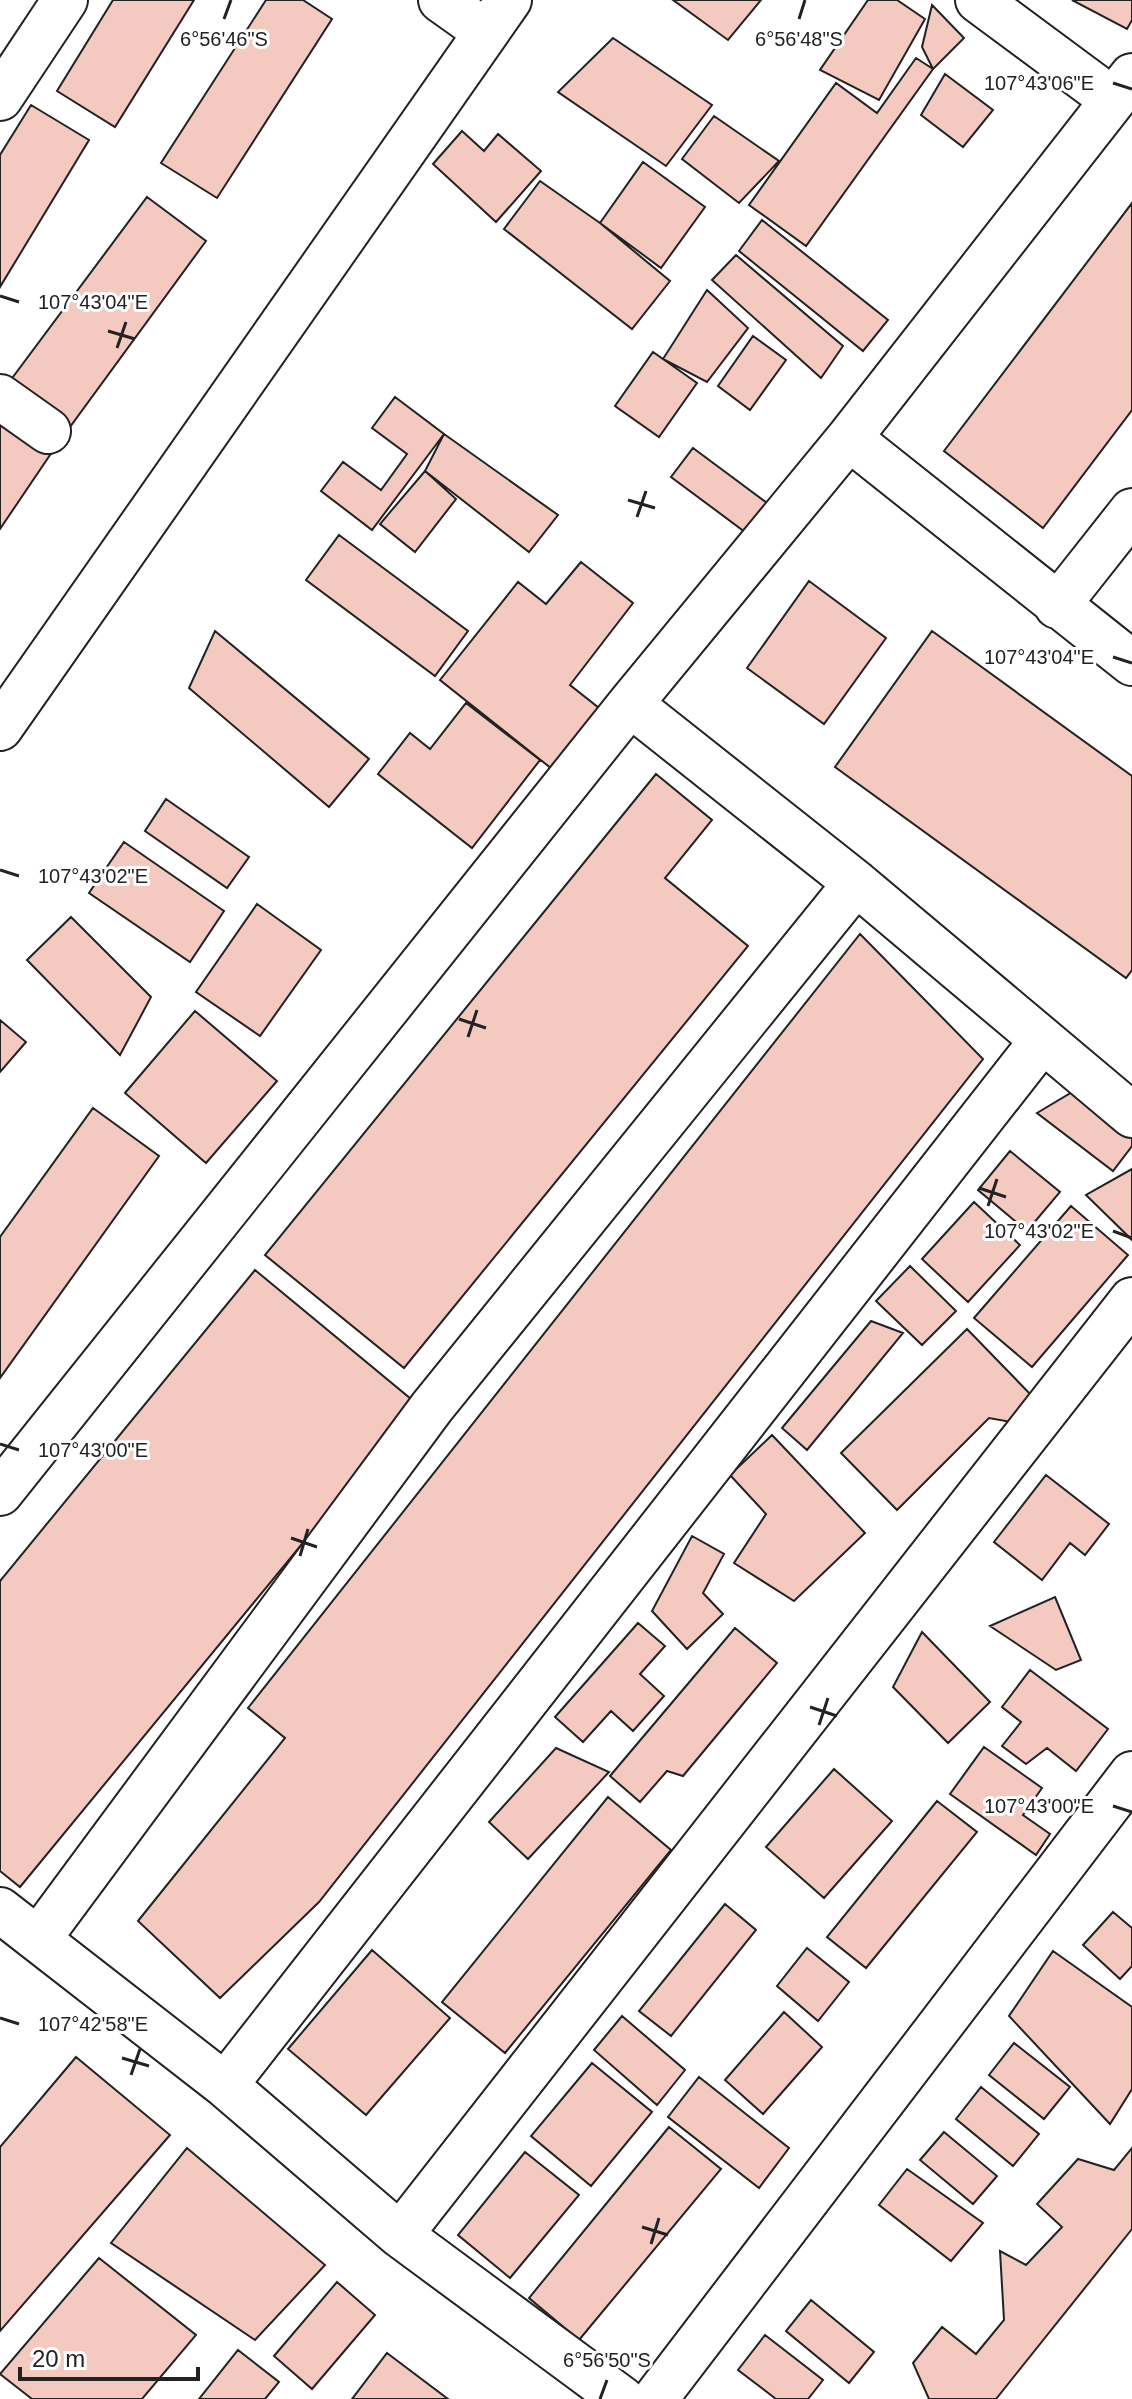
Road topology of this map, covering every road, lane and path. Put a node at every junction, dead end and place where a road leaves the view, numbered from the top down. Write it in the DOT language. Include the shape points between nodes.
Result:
graph roads {
  1 [pos="65,0"];
  2 [pos="441,0"];
  3 [pos="978,0"];
  4 [pos="498,16"];
  5 [pos="8,69"];
  6 [pos="1122,88"];
  7 [pos="0,397"];
  8 [pos="48,431"];
  9 [pos="849,438"];
  10 [pos="1132,511"];
  11 [pos="1057,606"];
  12 [pos="1132,663"];
  13 [pos="630,704"];
  14 [pos="0,728"];
  15 [pos="856,883"];
  16 [pos="1041,1042"];
  17 [pos="1132,1115"];
  18 [pos="1132,1300"];
  19 [pos="0,1493"];
  20 [pos="1132,1774"];
  21 [pos="0,1910"];
  22 [pos="39,1938"];
  23 [pos="225,2085"];
  24 [pos="400,2235"];
  25 [pos="622,2399"];
  26 [pos="655,2399"];
  1 -- 5 [label="street"];
  2 -- 4 [label="street"];
  3 -- 6 [label="street"];
  4 -- 14 [label="street"];
  6 -- 9 [label="street"];
  7 -- 8 [label="street"];
  9 -- 11 [label="street"];
  9 -- 13 [label="street"];
  10 -- 11 [label="street"];
  11 -- 12 [label="street"];
  13 -- 15 [label="street"];
  13 -- 19 [label="street"];
  15 -- 16 [label="street"];
  15 -- 22 [label="street" via="432,1407"];
  16 -- 17 [label="street"];
  16 -- 23 [label="street"];
  18 -- 24 [label="street"];
  20 -- 26 [label="street"];
  21 -- 22 [label="street"];
  22 -- 23 [label="street"];
  23 -- 24 [label="street"];
  24 -- 25 [label="street"];
}
